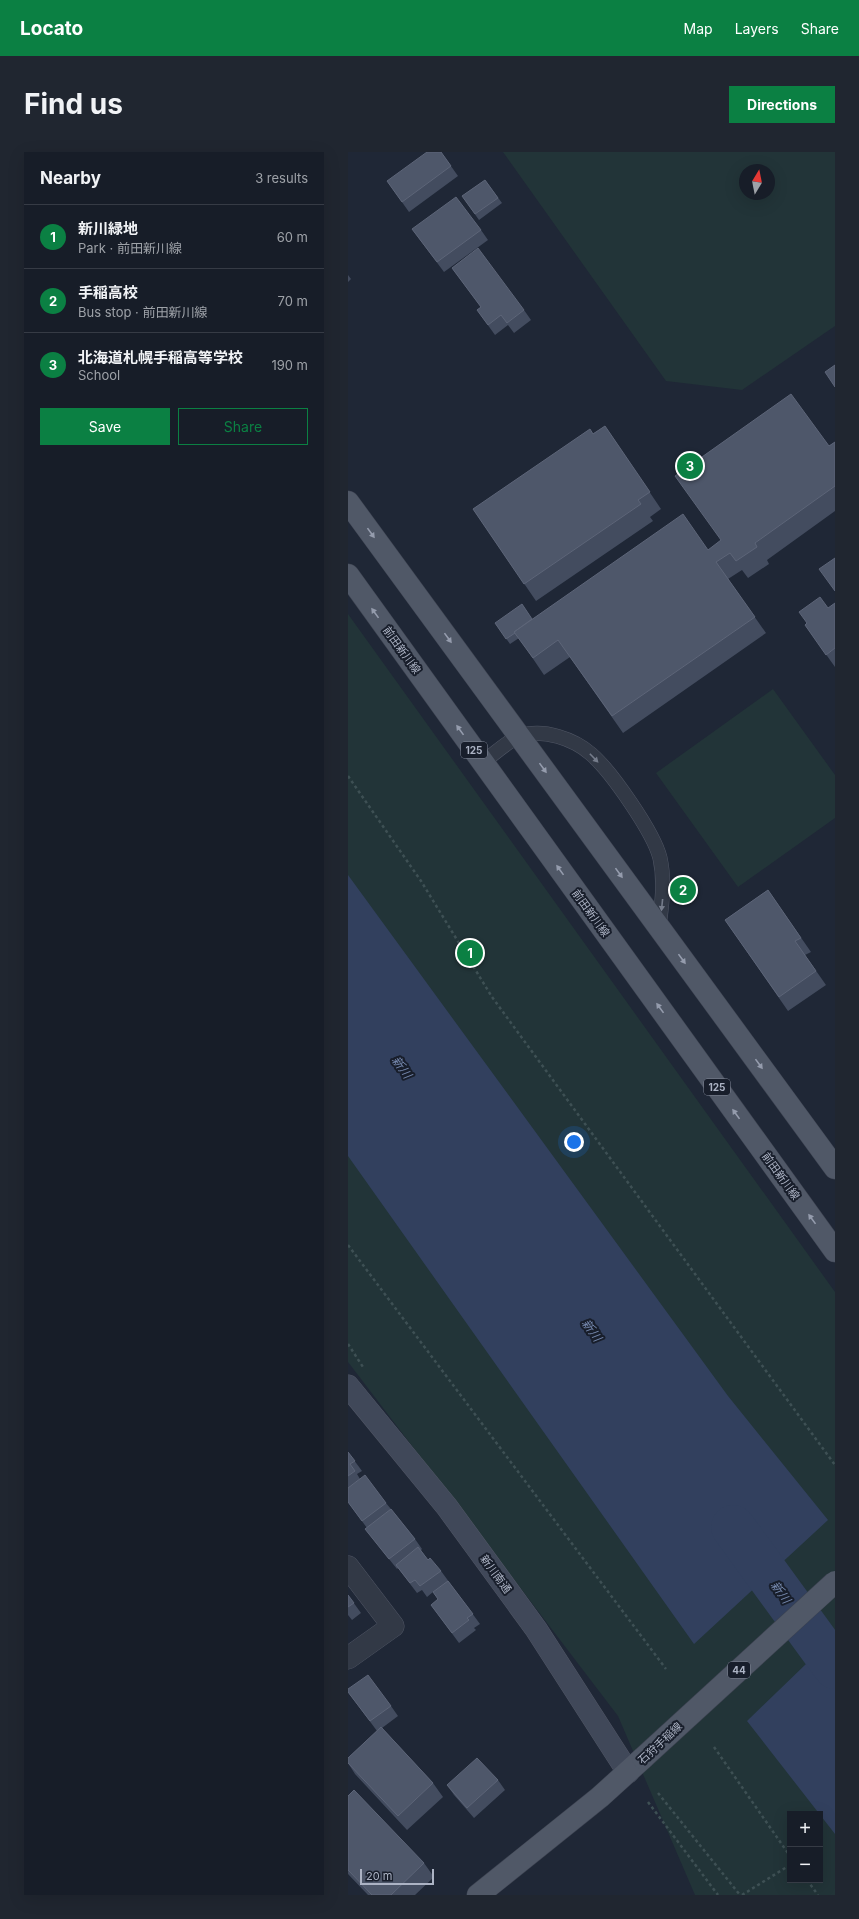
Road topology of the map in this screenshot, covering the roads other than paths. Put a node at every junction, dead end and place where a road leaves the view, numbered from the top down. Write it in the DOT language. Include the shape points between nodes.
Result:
graph roads {
  1 [pos="348,502"];
  2 [pos="348,575"];
  3 [pos="520,736"];
  4 [pos="483,762"];
  5 [pos="659,928"];
  6 [pos="835,1168"];
  7 [pos="835,1251"];
  8 [pos="348,1386"];
  9 [pos="348,1567"];
  10 [pos="835,1582"];
  11 [pos="348,1658"];
  12 [pos="636,1765"];
  13 [pos="478,1895"];
  1 -- 3 [label="main road, one-way"];
  4 -- 2 [label="main road, 前田新川線 / 125, one-way"];
  3 -- 4 [label="lane"];
  3 -- 5 [label="main road, one-way"];
  3 -- 5 [label="lane, one-way" via="553,735 569,740 592,754 617,784 650,833 660,857 663,882"];
  7 -- 4 [label="main road, 前田新川線 / 125, one-way"];
  5 -- 6 [label="main road, one-way"];
  8 -- 12 [label="street, 新川南通" via="447,1507"];
  9 -- 11 [label="street" via="393,1626"];
  10 -- 12 [label="main road, 石狩手稲線 / 44, bridge"];
  12 -- 13 [label="main road, 石狩手稲線 / 44"];
}
